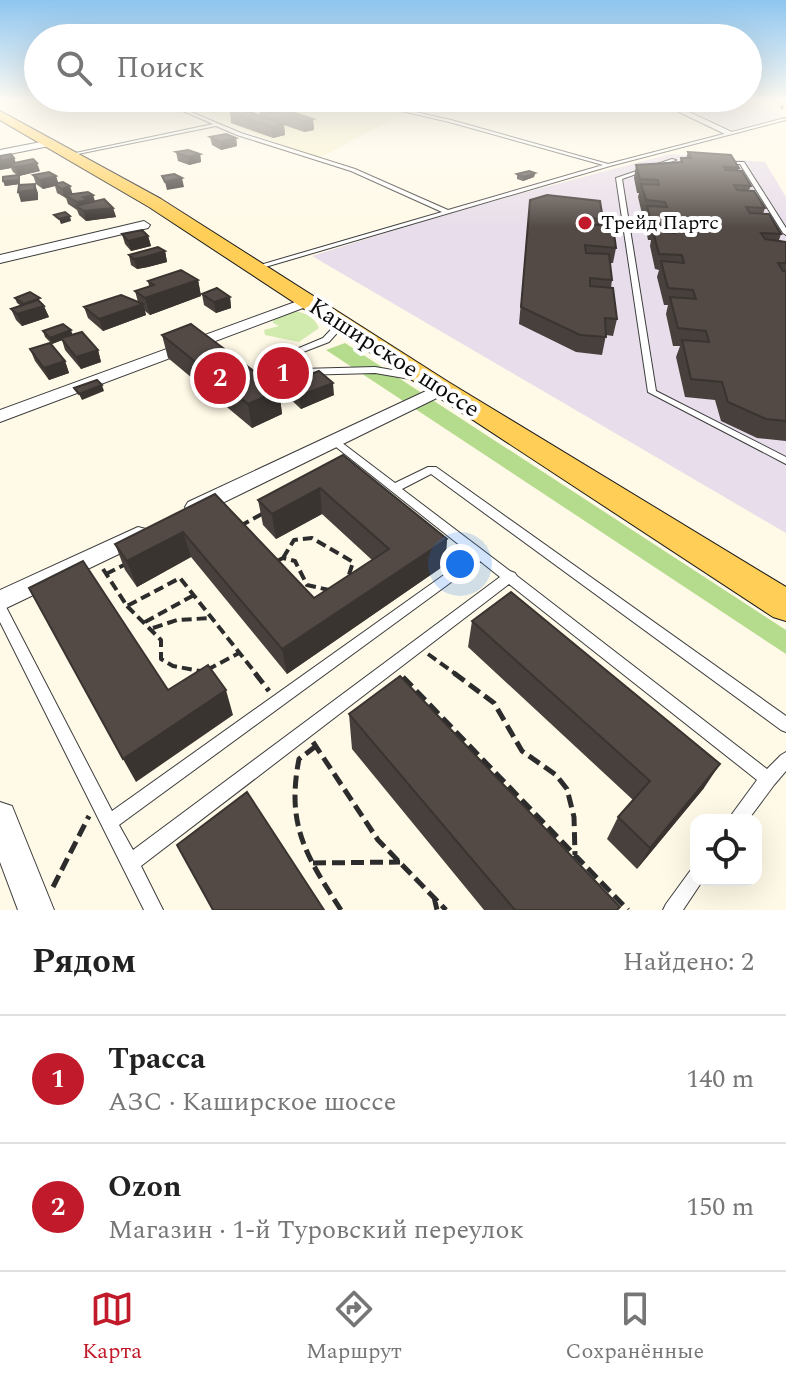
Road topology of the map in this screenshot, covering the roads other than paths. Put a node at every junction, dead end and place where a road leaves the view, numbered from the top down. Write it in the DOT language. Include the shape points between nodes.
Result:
graph roads {
  1 [pos="125,143"];
  2 [pos="272,143"];
  3 [pos="531,143"];
  4 [pos="689,143"];
  5 [pos="46,144"];
  6 [pos="0,153"];
  7 [pos="652,153"];
  8 [pos="68,155"];
  9 [pos="674,160"];
  10 [pos="688,161"];
  11 [pos="715,162"];
  12 [pos="608,165"];
  13 [pos="446,211"];
  14 [pos="144,225"];
  15 [pos="786,233"];
  16 [pos="0,259"];
  17 [pos="255,268"];
  18 [pos="306,302"];
  19 [pos="341,324"];
  20 [pos="434,384"];
  21 [pos="0,416"];
  22 [pos="334,441"];
  23 [pos="786,461"];
  24 [pos="395,488"];
  25 [pos="481,554"];
  26 [pos="511,576"];
  27 [pos="0,601"];
  28 [pos="786,606"];
  29 [pos="0,609"];
  30 [pos="786,725"];
  31 [pos="786,760"];
  32 [pos="768,779"];
  33 [pos="742,814"];
  34 [pos="0,818"];
  35 [pos="110,822"];
  36 [pos="130,863"];
  37 [pos="690,885"];
  38 [pos="44,899"];
  39 [pos="154,910"];
  40 [pos="672,910"];
  1 -- 8 [label="lane"];
  2 -- 13 [label="lane" via="353,170"];
  3 -- 12 [label="lane"];
  4 -- 7 [label="lane"];
  5 -- 6 [label="street"];
  5 -- 8 [label="main road, Каширское шоссе"];
  7 -- 9 [label="lane"];
  7 -- 12 [label="lane"];
  8 -- 17 [label="main road, Каширское шоссе"];
  9 -- 10 [label="lane"];
  9 -- 23 [label="lane" via="619,178 652,392"];
  11 -- 15 [label="lane" via="742,163"];
  12 -- 13 [label="lane"];
  13 -- 17 [label="lane"];
  14 -- 16 [label="street"];
  17 -- 18 [label="main road, Каширское шоссе"];
  18 -- 19 [label="main road, Каширское шоссе"];
  18 -- 21 [label="street"];
  19 -- 20 [label="main road, Каширское шоссе"];
  19 -- 20 [label="lane" via="326,340 279,358 299,372 375,370"];
  20 -- 22 [label="street"];
  20 -- 28 [label="main road, Каширское шоссе"];
  22 -- 24 [label="lane"];
  22 -- 27 [label="street" via="172,519 100,565"];
  24 -- 25 [label="lane"];
  24 -- 30 [label="lane" via="432,469"];
  25 -- 26 [label="lane"];
  25 -- 35 [label="lane"];
  26 -- 32 [label="lane"];
  26 -- 36 [label="lane"];
  29 -- 35 [label="lane"];
  31 -- 32 [label="lane"];
  32 -- 33 [label="lane"];
  34 -- 38 [label="street"];
  35 -- 36 [label="lane"];
  36 -- 39 [label="lane"];
  37 -- 40 [label="lane"];
}
